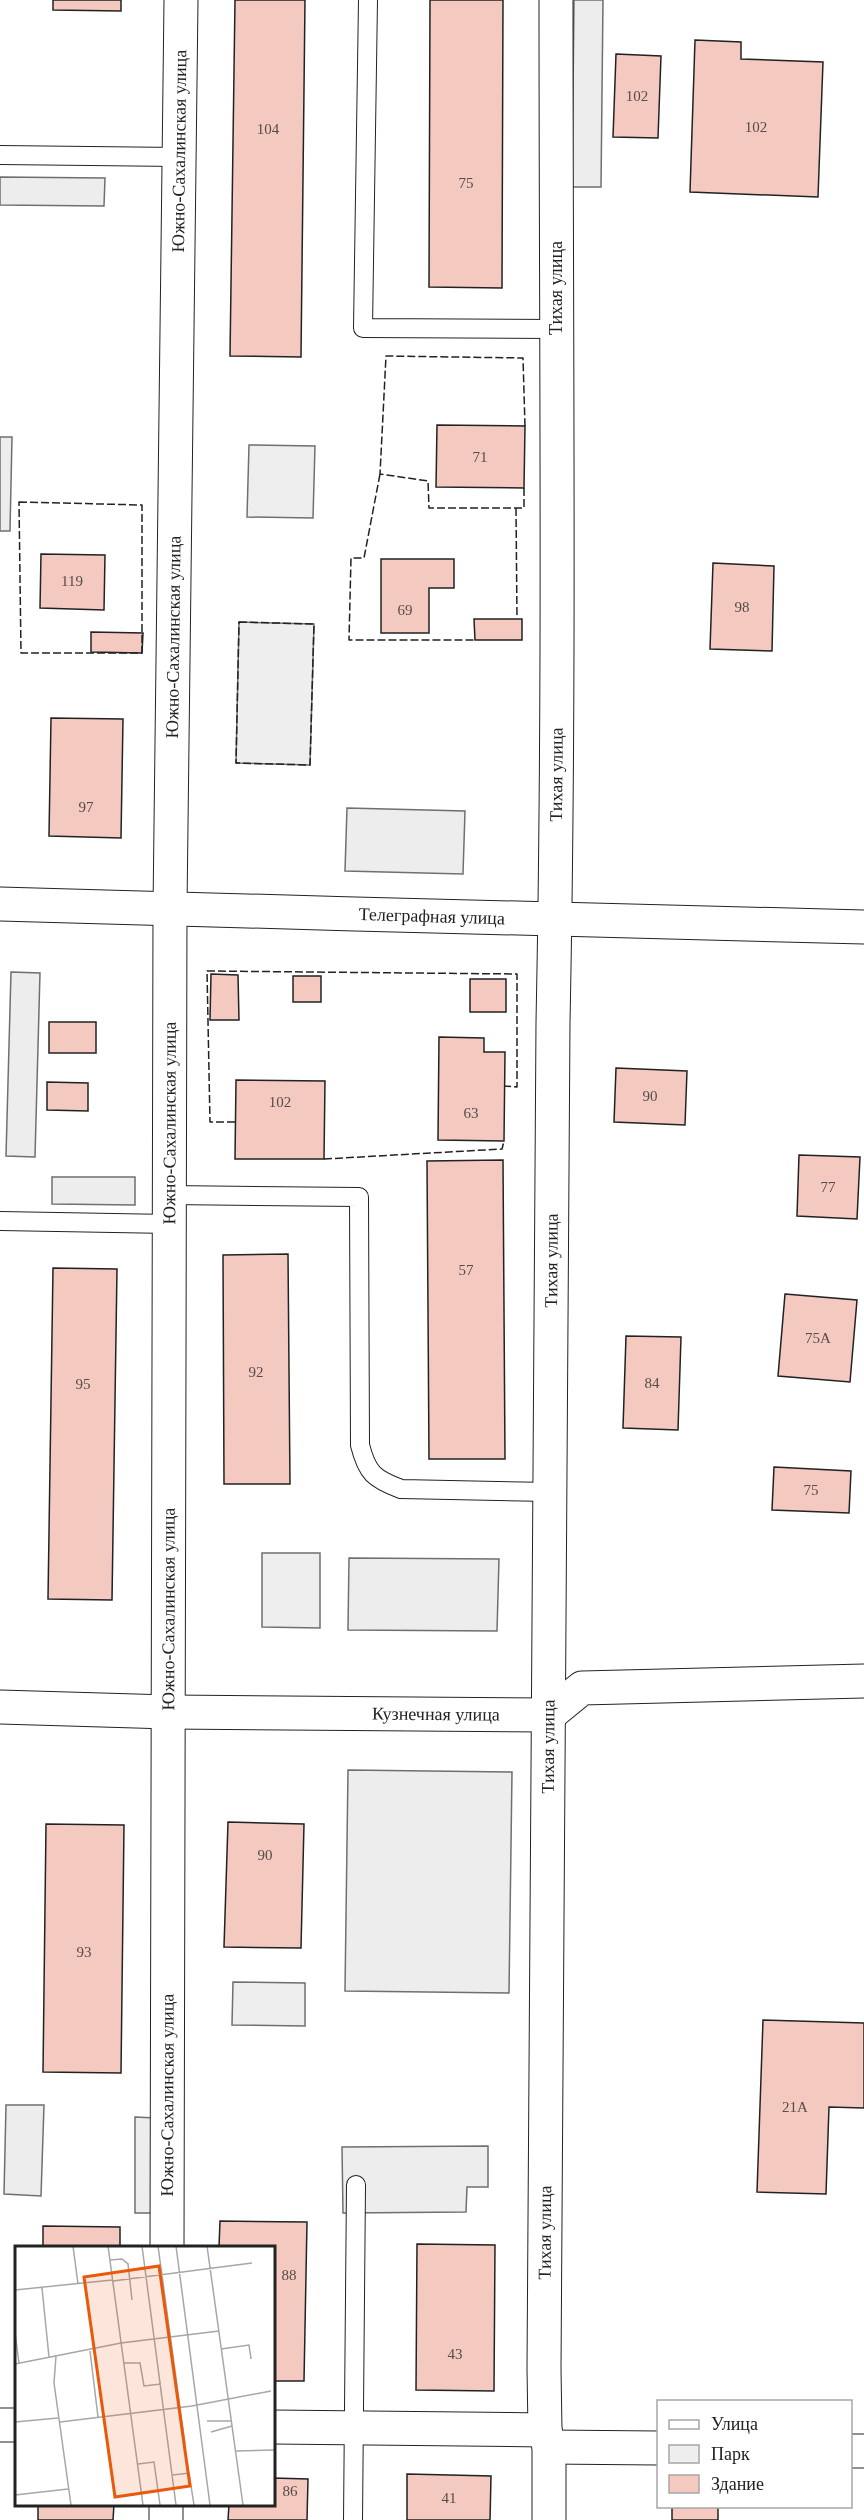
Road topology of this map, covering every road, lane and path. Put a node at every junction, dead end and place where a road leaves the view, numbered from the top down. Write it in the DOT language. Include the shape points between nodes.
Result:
graph roads {
  1 [pos="181,0"];
  2 [pos="368,0"];
  3 [pos="556,0"];
  4 [pos="0,155"];
  5 [pos="179,157"];
  6 [pos="556,329"];
  7 [pos="0,904"];
  8 [pos="170,908"];
  9 [pos="556,922"];
  10 [pos="864,927"];
  11 [pos="170,1209"];
  12 [pos="0,1221"];
  13 [pos="551,1492"];
  14 [pos="864,1681"];
  15 [pos="0,1707"];
  16 [pos="169,1712"];
  17 [pos="549,1715"];
  18 [pos="356,2186"];
  19 [pos="167,2246"];
  20 [pos="15,2424"];
  21 [pos="0,2425"];
  22 [pos="274,2427"];
  23 [pos="355,2429"];
  24 [pos="547,2438"];
  25 [pos="657,2448"];
  26 [pos="353,2520"];
  27 [pos="549,2520"];
  1 -- 5 [label="street, Южно-Сахалинская улица"];
  2 -- 6 [label="lane" via="363,328"];
  3 -- 6 [label="street, Тихая улица"];
  4 -- 5 [label="lane"];
  5 -- 8 [label="street, Южно-Сахалинская улица"];
  6 -- 9 [label="street, Тихая улица"];
  7 -- 8 [label="street, Телеграфная улица"];
  8 -- 9 [label="street, Телеграфная улица"];
  8 -- 11 [label="street, Южно-Сахалинская улица"];
  9 -- 10 [label="street, Телеграфная улица"];
  9 -- 13 [label="street, Тихая улица"];
  11 -- 12 [label="lane"];
  11 -- 13 [label="lane" via="359,1197 360,1445 365,1466 380,1481 401,1489"];
  11 -- 16 [label="street, Южно-Сахалинская улица"];
  13 -- 17 [label="street, Тихая улица"];
  14 -- 17 [label="street" via="582,1688"];
  15 -- 16 [label="street, Кузнечная улица"];
  16 -- 17 [label="street, Кузнечная улица"];
  16 -- 19 [label="street, Южно-Сахалинская улица"];
  17 -- 24 [label="street, Тихая улица"];
  18 -- 23 [label="lane"];
  20 -- 21 [label="street"];
  22 -- 23 [label="street"];
  23 -- 24 [label="street"];
  23 -- 26 [label="lane"];
  24 -- 25 [label="street"];
  24 -- 27 [label="street, Тихая улица"];
}
